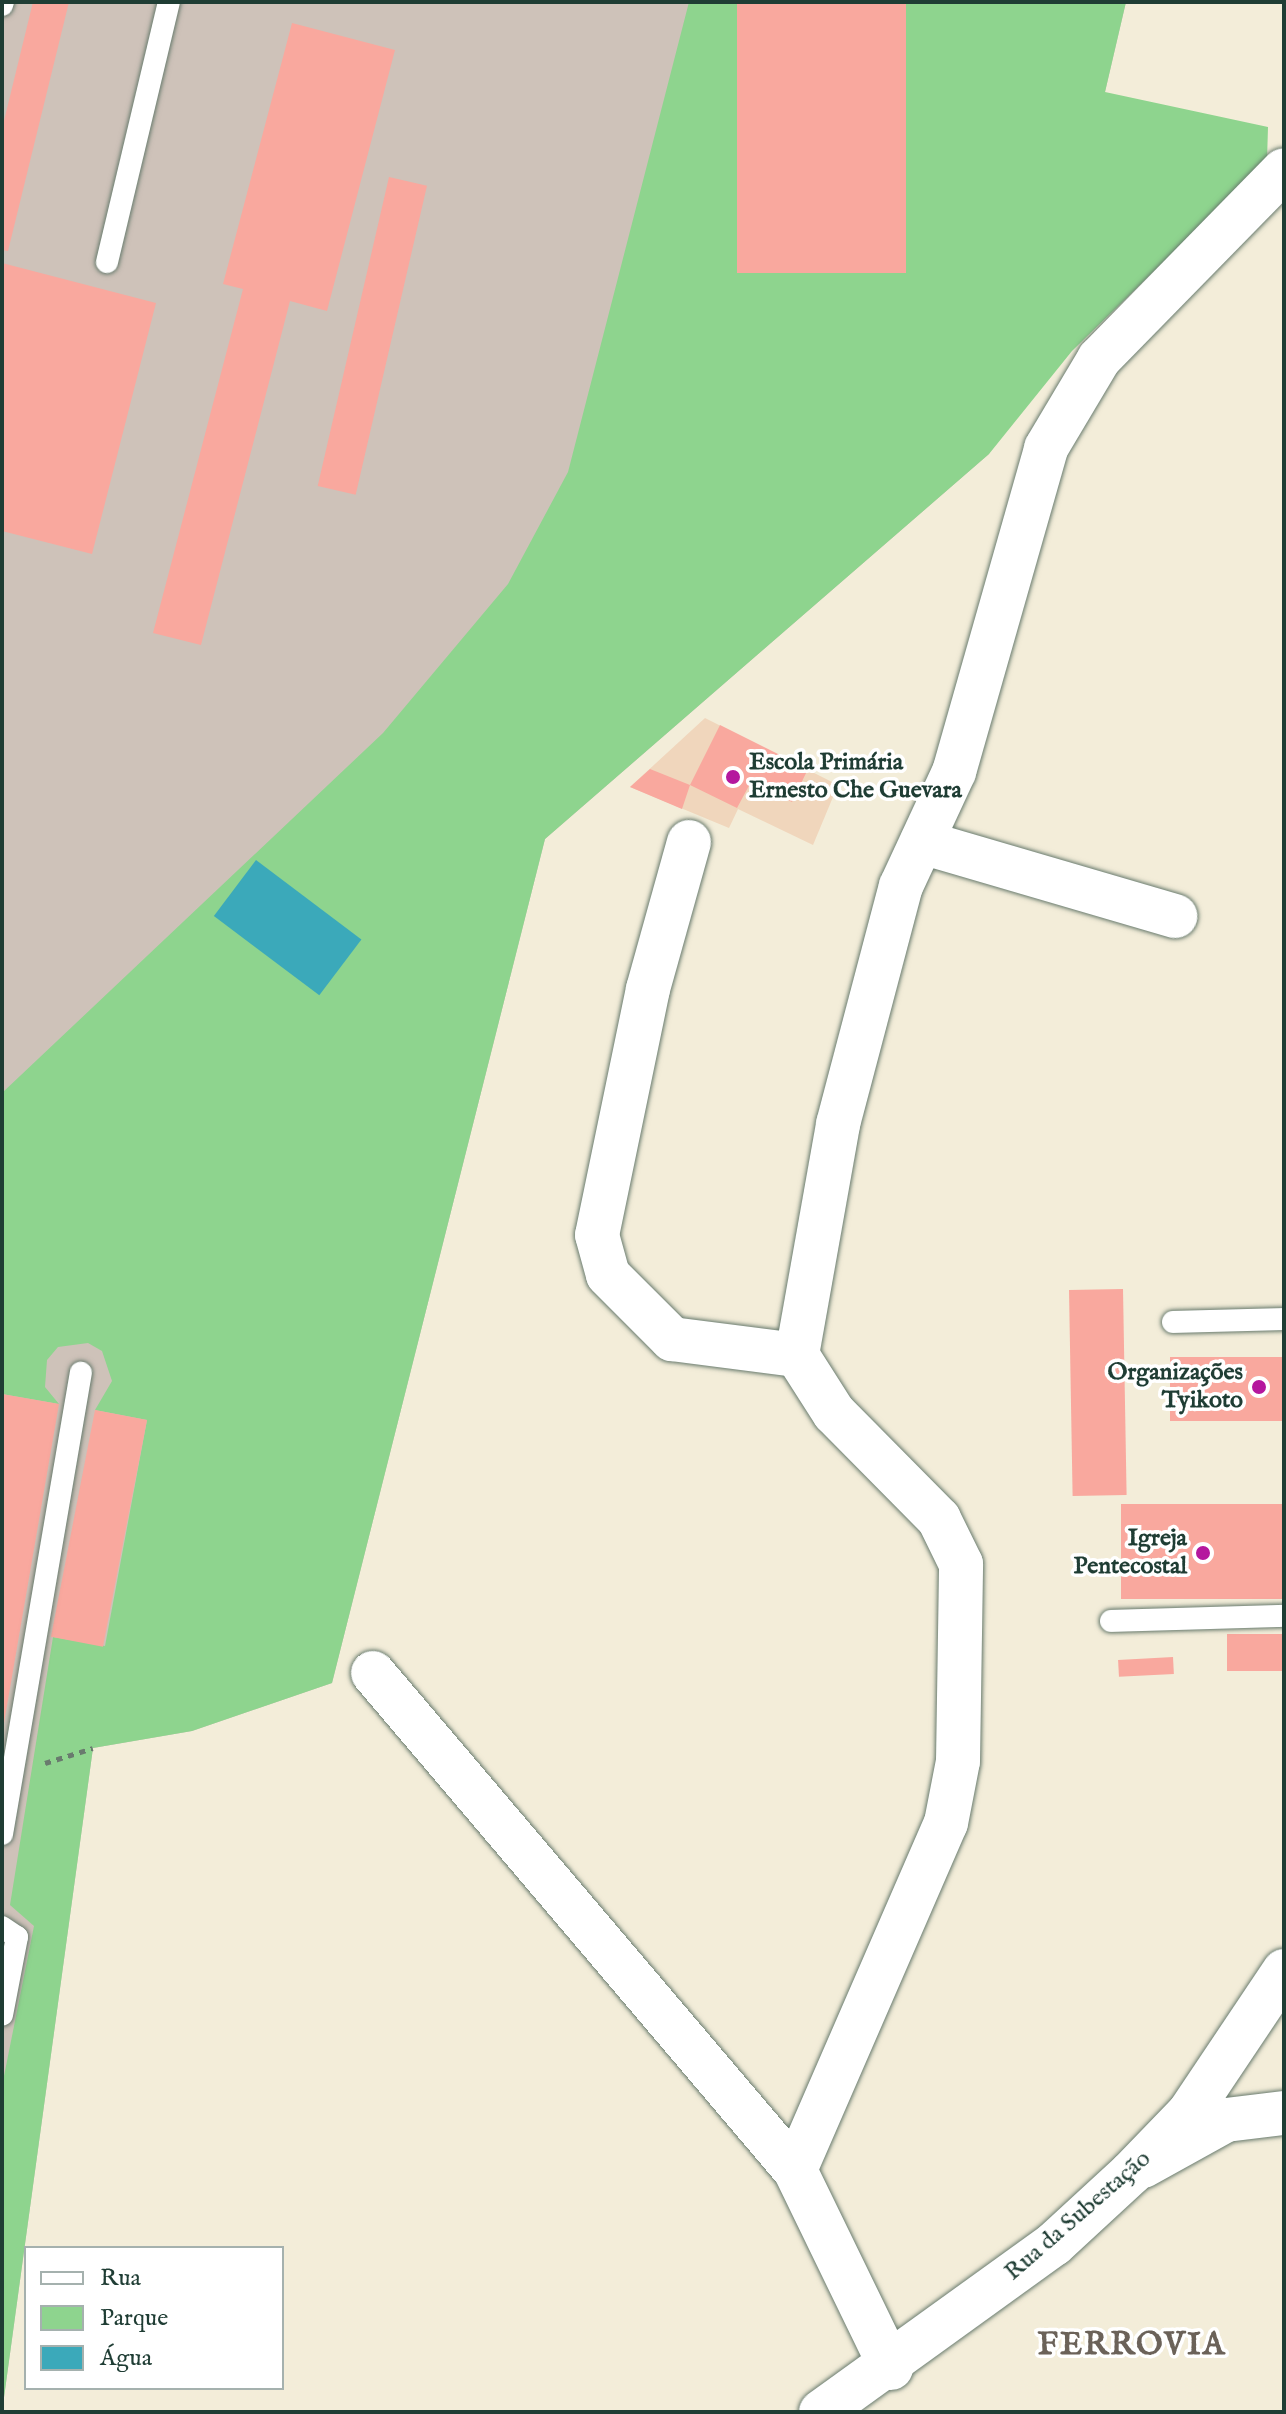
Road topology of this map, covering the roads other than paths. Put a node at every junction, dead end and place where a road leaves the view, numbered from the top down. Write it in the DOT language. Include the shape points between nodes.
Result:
graph roads {
  1 [pos="169,2"];
  2 [pos="1284,170"];
  3 [pos="107,262"];
  4 [pos="689,842"];
  5 [pos="922,842"];
  6 [pos="1175,916"];
  7 [pos="1284,1319"];
  8 [pos="1173,1322"];
  9 [pos="797,1355"];
  10 [pos="81,1373"];
  11 [pos="1284,1616"];
  12 [pos="1111,1621"];
  13 [pos="373,1673"];
  14 [pos="2,1834"];
  15 [pos="2,1927"];
  16 [pos="1284,1971"];
  17 [pos="2,2015"];
  18 [pos="1284,2113"];
  19 [pos="795,2170"];
  20 [pos="1131,2173"];
  21 [pos="891,2368"];
  22 [pos="821,2412"];
  1 -- 3 [label="lane"];
  2 -- 5 [label="street" via="1099,359 1046,448 954,772"];
  4 -- 9 [label="street" via="648,989 597,1235 608,1275 672,1339"];
  5 -- 6 [label="street"];
  5 -- 9 [label="street" via="901,886 838,1124"];
  7 -- 8 [label="lane"];
  9 -- 19 [label="street" via="834,1413 939,1519 961,1564 958,1761 946,1823"];
  10 -- 14 [label="lane"];
  11 -- 12 [label="lane"];
  13 -- 19 [label="street"];
  15 -- 17 [label="lane" via="17,1937"];
  16 -- 20 [label="street, Rua da Subestação" via="1198,2102"];
  18 -- 20 [label="street" via="1226,2120"];
  19 -- 21 [label="street"];
  20 -- 21 [label="street, Rua da Subestação" via="1054,2244"];
  21 -- 22 [label="street, Rua da Subestação"];
}
